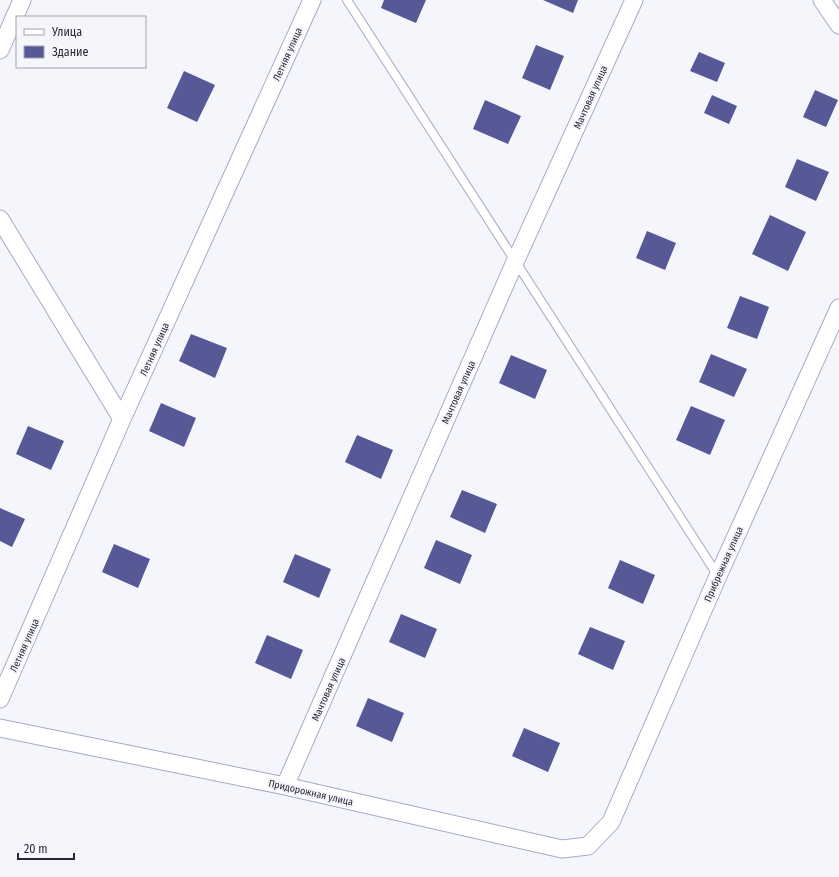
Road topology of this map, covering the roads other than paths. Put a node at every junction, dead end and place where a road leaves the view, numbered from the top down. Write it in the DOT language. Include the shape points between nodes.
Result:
graph roads {
  1 [pos="22,0"];
  2 [pos="312,0"];
  3 [pos="346,0"];
  4 [pos="634,0"];
  5 [pos="822,0"];
  6 [pos="839,25"];
  7 [pos="0,50"];
  8 [pos="0,219"];
  9 [pos="515,262"];
  10 [pos="839,308"];
  11 [pos="122,419"];
  12 [pos="718,576"];
  13 [pos="0,699"];
  14 [pos="0,728"];
  15 [pos="285,786"];
  16 [pos="611,822"];
  1 -- 7 [label="street"];
  2 -- 11 [label="street, Летняя улица"];
  3 -- 9 [label="lane"];
  4 -- 9 [label="street, Мачтовая улица"];
  5 -- 6 [label="street"];
  8 -- 11 [label="street"];
  9 -- 12 [label="lane"];
  9 -- 15 [label="street, Мачтовая улица"];
  10 -- 12 [label="street, Прибрежная улица"];
  11 -- 13 [label="street, Летняя улица"];
  12 -- 16 [label="street, Прибрежная улица"];
  14 -- 15 [label="street, Придорожная улица"];
  15 -- 16 [label="street, Придорожная улица" via="562,849 588,846"];
}
